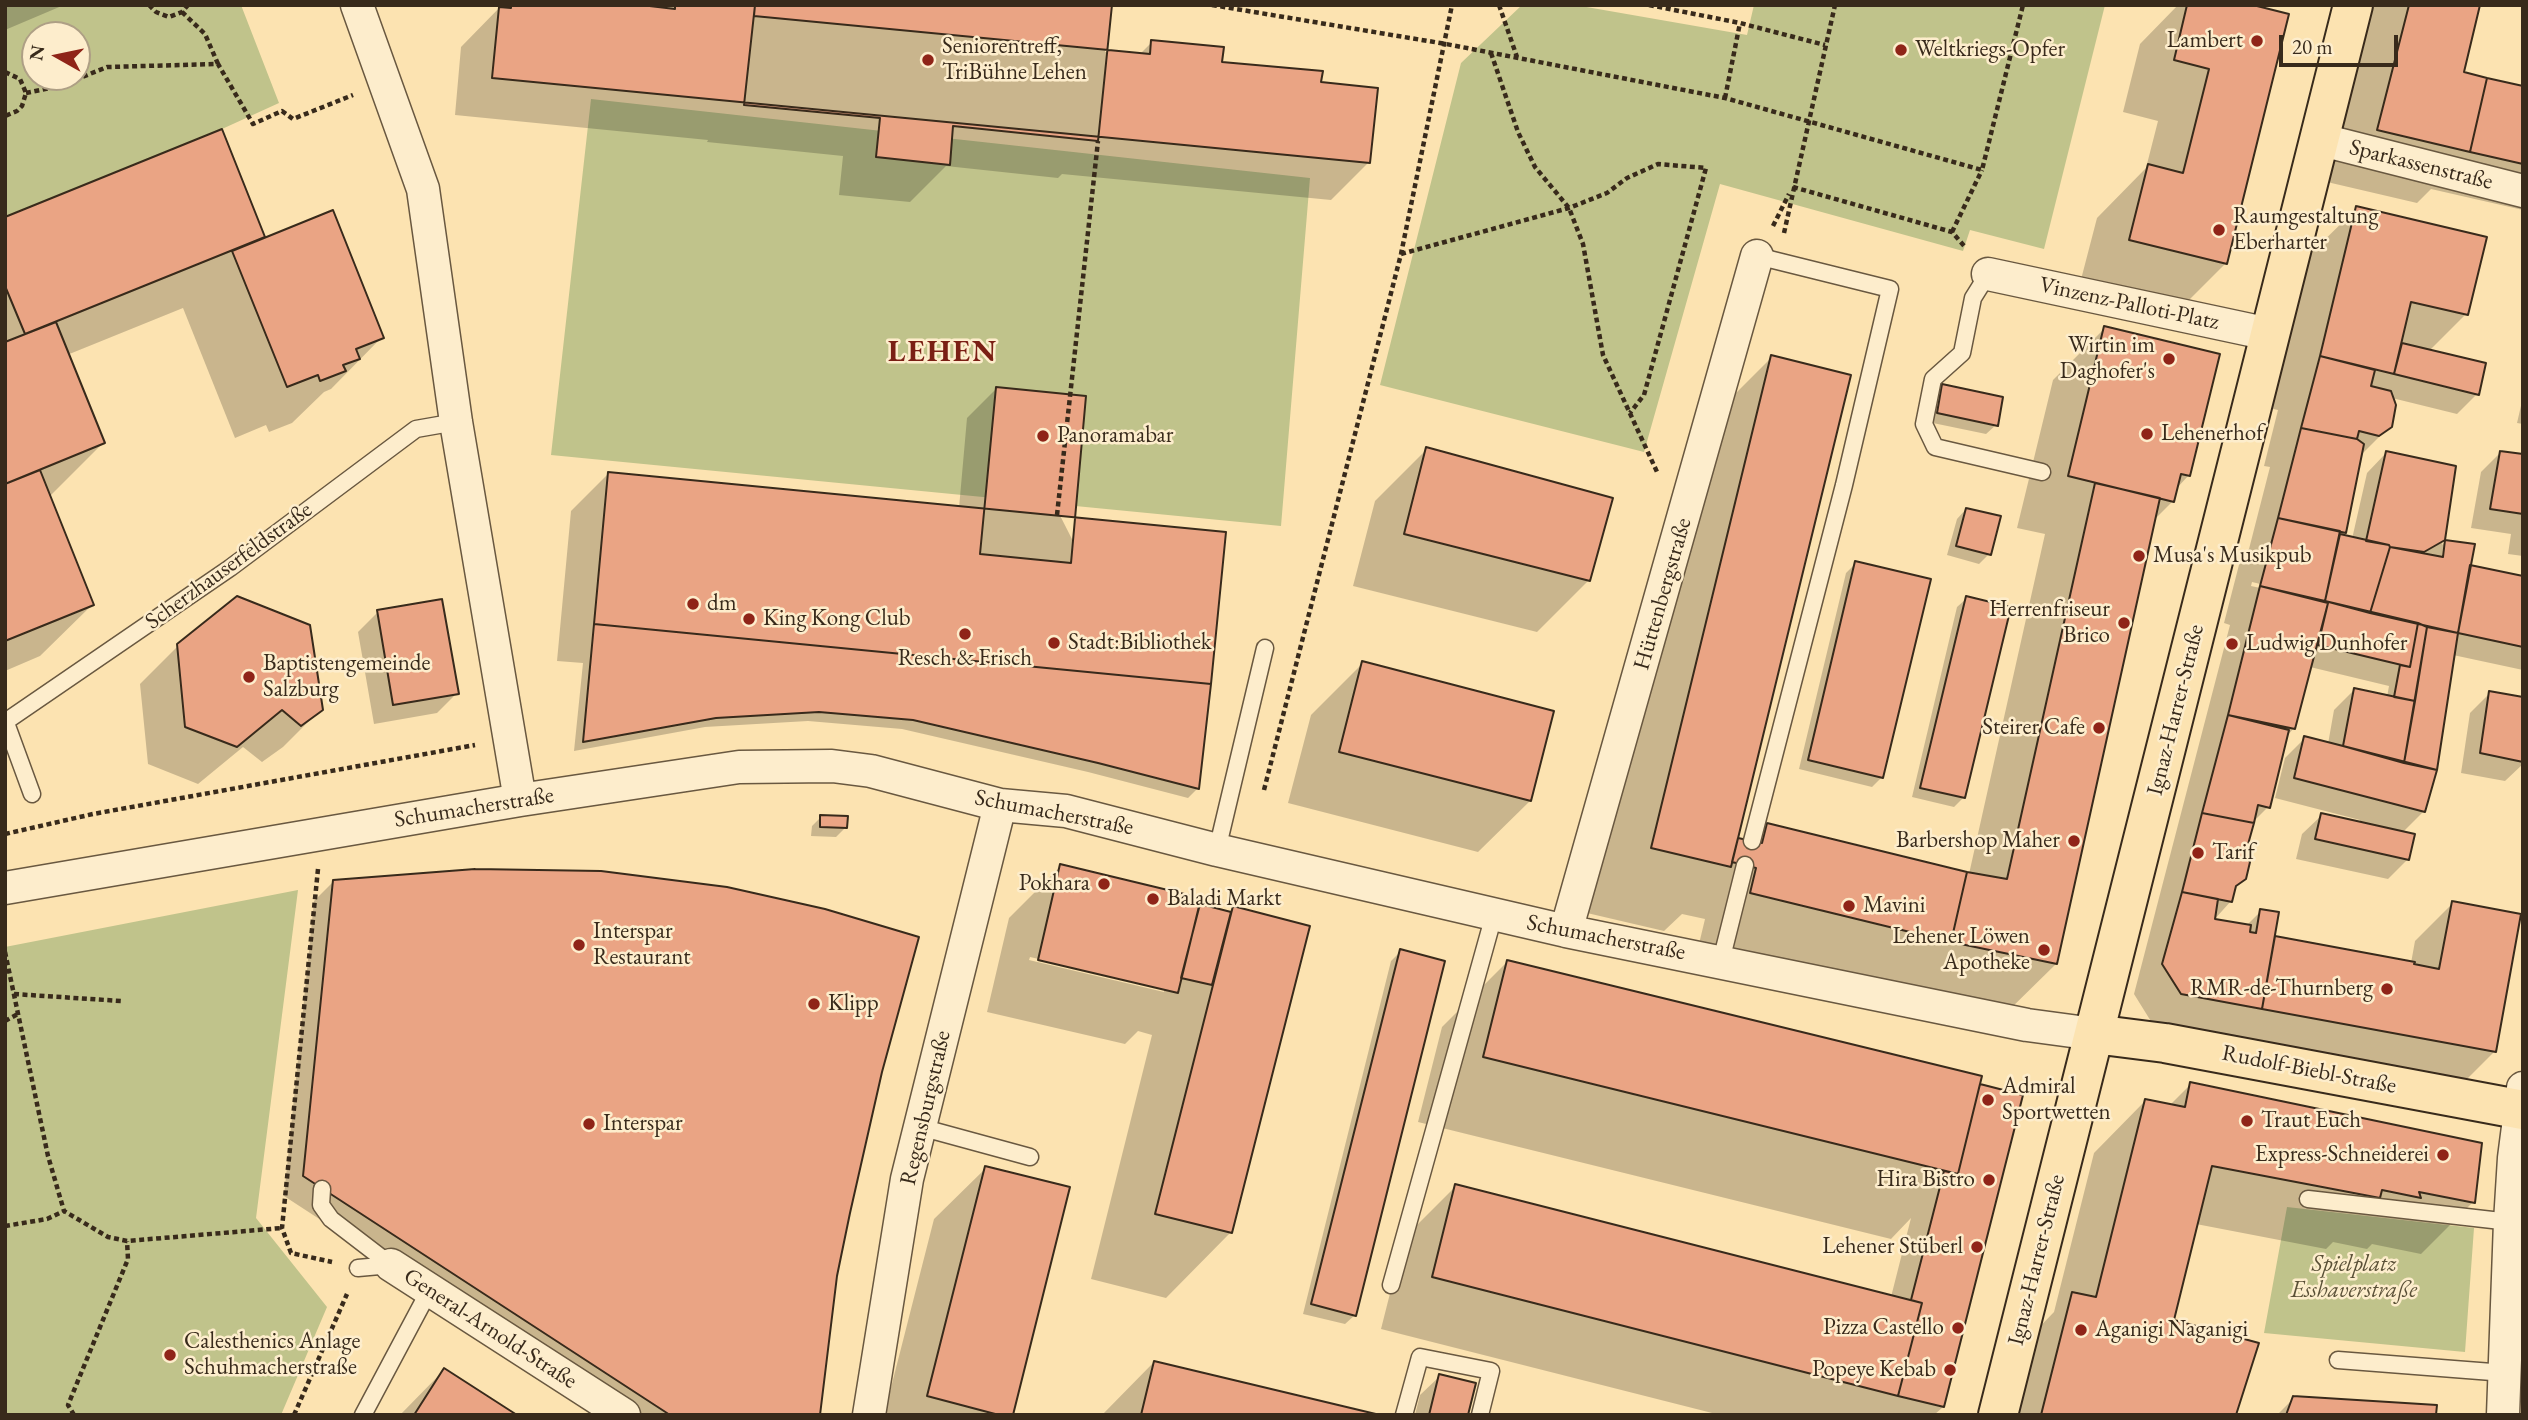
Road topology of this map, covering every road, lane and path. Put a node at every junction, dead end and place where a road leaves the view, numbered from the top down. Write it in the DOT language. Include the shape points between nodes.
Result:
graph roads {
  1 [pos="149,5"];
  2 [pos="188,5"];
  3 [pos="356,5"];
  4 [pos="1212,5"];
  5 [pos="1452,5"];
  6 [pos="1499,5"];
  7 [pos="1649,5"];
  8 [pos="1675,5"];
  9 [pos="1835,5"];
  10 [pos="2023,5"];
  11 [pos="2353,5"];
  12 [pos="1670,9"];
  13 [pos="182,12"];
  14 [pos="1740,23"];
  15 [pos="1446,44"];
  16 [pos="1825,45"];
  17 [pos="1491,53"];
  18 [pos="1517,58"];
  19 [pos="218,64"];
  20 [pos="5,72"];
  21 [pos="385,83"];
  22 [pos="26,93"];
  23 [pos="1725,99"];
  24 [pos="5,116"];
  25 [pos="1808,122"];
  26 [pos="2318,139"];
  27 [pos="1098,141"];
  28 [pos="1982,170"];
  29 [pos="1793,187"];
  30 [pos="2523,191"];
  31 [pos="1569,208"];
  32 [pos="1952,232"];
  33 [pos="1401,254"];
  34 [pos="1768,259"];
  35 [pos="1988,274"];
  36 [pos="2269,334"];
  37 [pos="1630,413"];
  38 [pos="456,422"];
  39 [pos="2042,472"];
  40 [pos="1660,478"];
  41 [pos="1057,515"];
  42 [pos="1265,648"];
  43 [pos="6,723"];
  44 [pos="509,740"];
  45 [pos="1263,792"];
  46 [pos="32,794"];
  47 [pos="520,800"];
  48 [pos="1000,805"];
  49 [pos="5,834"];
  50 [pos="321,834"];
  51 [pos="1752,841"];
  52 [pos="1217,850"];
  53 [pos="1745,865"];
  54 [pos="5,888"];
  55 [pos="1494,915"];
  56 [pos="1566,930"];
  57 [pos="5,952"];
  58 [pos="1721,961"];
  59 [pos="14,994"];
  60 [pos="121,1001"];
  61 [pos="18,1014"];
  62 [pos="5,1021"];
  63 [pos="2094,1034"];
  64 [pos="2522,1102"];
  65 [pos="920,1127"];
  66 [pos="1030,1157"];
  67 [pos="322,1189"];
  68 [pos="2308,1199"];
  69 [pos="64,1210"];
  70 [pos="2510,1222"];
  71 [pos="5,1226"];
  72 [pos="282,1228"];
  73 [pos="127,1241"];
  74 [pos="391,1265"];
  75 [pos="358,1268"];
  76 [pos="1391,1285"];
  77 [pos="429,1292"];
  78 [pos="2338,1360"];
  79 [pos="2505,1373"];
  80 [pos="74,1415"];
  81 [pos="294,1415"];
  82 [pos="363,1415"];
  83 [pos="624,1415"];
  84 [pos="869,1415"];
  85 [pos="1404,1415"];
  86 [pos="1480,1415"];
  87 [pos="1998,1415"];
  88 [pos="2504,1415"];
  1 -- 13 [label="path" via="162,16"];
  2 -- 13 [label="path"];
  3 -- 21 [label="street"];
  4 -- 15 [label="path"];
  5 -- 15 [label="path"];
  6 -- 18 [label="path"];
  7 -- 12 [label="path"];
  8 -- 12 [label="path"];
  9 -- 16 [label="path"];
  10 -- 28 [label="path"];
  11 -- 26 [label="main road, Ignaz-Harrer-Straße"];
  12 -- 14 [label="path"];
  13 -- 19 [label="path" via="205,34"];
  14 -- 16 [label="path"];
  14 -- 23 [label="path"];
  15 -- 17 [label="path"];
  15 -- 33 [label="path"];
  16 -- 25 [label="path"];
  17 -- 18 [label="path"];
  17 -- 31 [label="path" via="1535,167"];
  18 -- 23 [label="path"];
  19 -- 21 [label="path" via="253,124 282,111 293,120"];
  19 -- 22 [label="path" via="107,66 60,86"];
  20 -- 22 [label="path" via="20,79"];
  21 -- 38 [label="street" via="423,189"];
  22 -- 24 [label="path" via="22,106"];
  23 -- 25 [label="path"];
  25 -- 28 [label="path"];
  25 -- 29 [label="path"];
  26 -- 30 [label="street, Sparkassenstraße"];
  26 -- 36 [label="main road, Ignaz-Harrer-Straße"];
  27 -- 41 [label="path"];
  28 -- 32 [label="path"];
  29 -- 32 [label="path"];
  29 -- 34 [label="path"];
  31 -- 33 [label="path"];
  31 -- 37 [label="path" via="1583,244 1603,355"];
  31 -- 37 [label="path" via="1658,164 1706,168 1644,395"];
  32 -- 35 [label="path"];
  33 -- 45 [label="path"];
  34 -- 51 [label="lane" via="1890,289"];
  34 -- 56 [label="street, Hüttenbergstraße"];
  35 -- 36 [label="street, Vinzenz-Palloti-Platz"];
  35 -- 39 [label="lane" via="1973,298 1962,353 1933,379 1924,424 1935,447"];
  36 -- 63 [label="main road, Ignaz-Harrer-Straße"];
  37 -- 40 [label="path"];
  38 -- 43 [label="lane, Scherzhauserfeldstraße" via="416,429 230,568"];
  38 -- 44 [label="street"];
  42 -- 52 [label="lane"];
  43 -- 46 [label="lane, Scherzhauserfeldstraße"];
  44 -- 47 [label="street"];
  44 -- 49 [label="path" via="93,814"];
  47 -- 48 [label="street, Schumacherstraße" via="740,767 832,766 870,771"];
  47 -- 50 [label="street, Schumacherstraße"];
  48 -- 52 [label="street, Schumacherstraße" via="1066,811"];
  48 -- 65 [label="street, Regensburgstraße"];
  50 -- 54 [label="street, Schumacherstraße"];
  50 -- 72 [label="path"];
  52 -- 55 [label="street, Schumacherstraße"];
  53 -- 58 [label="lane"];
  55 -- 56 [label="street, Schumacherstraße"];
  55 -- 76 [label="lane"];
  56 -- 58 [label="street, Schumacherstraße"];
  57 -- 59 [label="path"];
  58 -- 63 [label="street, Schumacherstraße" via="2027,1025"];
  59 -- 60 [label="path"];
  59 -- 61 [label="path"];
  61 -- 62 [label="path"];
  61 -- 69 [label="path"];
  63 -- 64 [label="main road, Rudolf-Biebl-Straße"];
  63 -- 87 [label="main road, Ignaz-Harrer-Straße"];
  64 -- 70 [label="street"];
  65 -- 66 [label="lane"];
  65 -- 84 [label="street, Regensburgstraße" via="907,1179"];
  67 -- 74 [label="lane" via="321,1205 331,1219"];
  68 -- 70 [label="lane"];
  69 -- 71 [label="path" via="47,1219"];
  69 -- 73 [label="path" via="108,1237"];
  70 -- 79 [label="street"];
  72 -- 73 [label="path"];
  72 -- 75 [label="path" via="291,1253"];
  73 -- 80 [label="path" via="128,1259 68,1405"];
  74 -- 75 [label="lane"];
  74 -- 77 [label="street, General-Arnold-Straße"];
  75 -- 81 [label="path"];
  77 -- 82 [label="lane"];
  77 -- 83 [label="street, General-Arnold-Straße"];
  78 -- 79 [label="lane"];
  79 -- 88 [label="street"];
  85 -- 86 [label="lane" via="1420,1357 1491,1371"];
}
